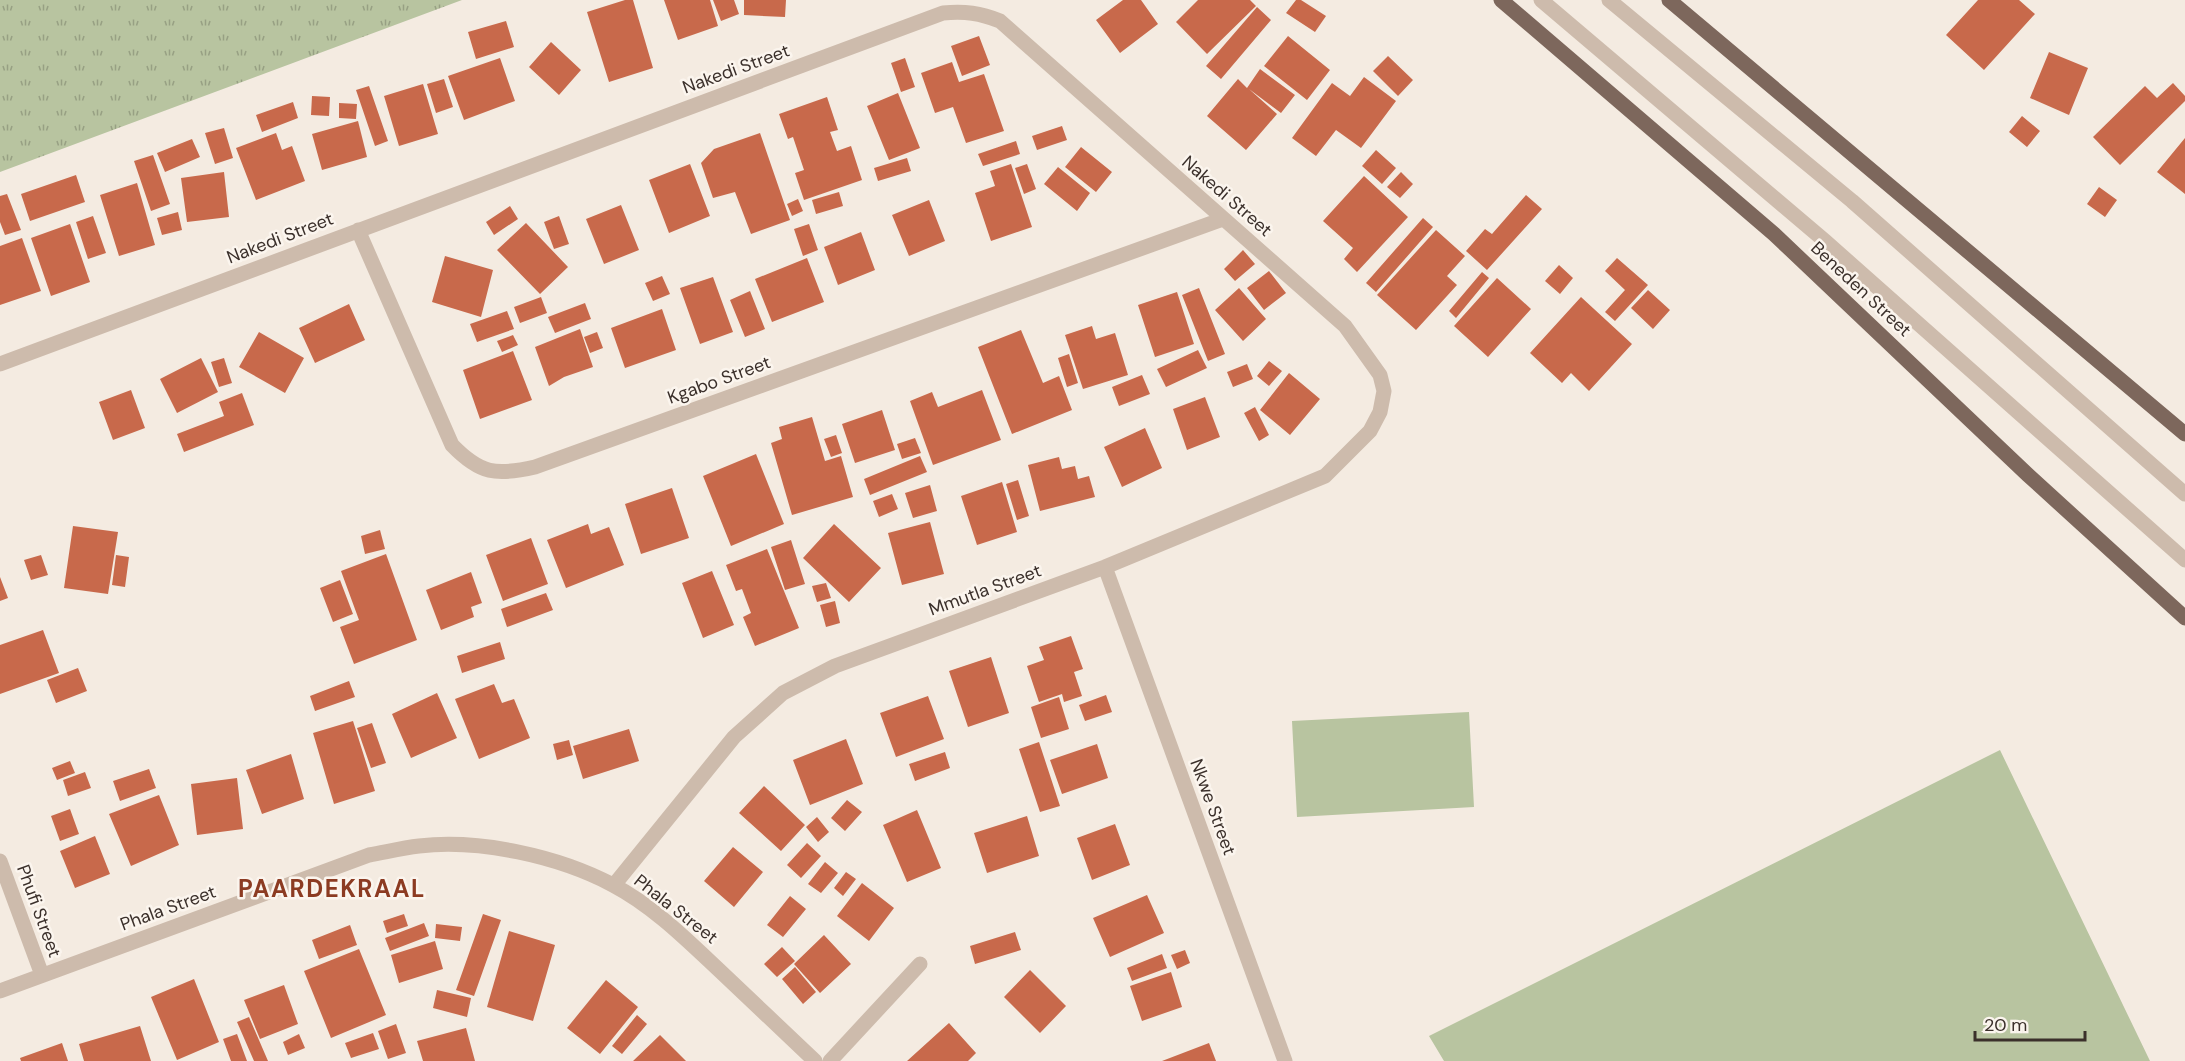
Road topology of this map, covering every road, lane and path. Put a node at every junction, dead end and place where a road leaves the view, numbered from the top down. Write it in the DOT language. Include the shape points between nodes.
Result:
graph roads {
  1 [pos="1501,0"];
  2 [pos="1541,0"];
  3 [pos="1609,0"];
  4 [pos="1669,0"];
  5 [pos="1223,219"];
  6 [pos="358,230"];
  7 [pos="0,364"];
  8 [pos="1380,375"];
  9 [pos="2185,434"];
  10 [pos="2185,494"];
  11 [pos="2185,560"];
  12 [pos="1105,567"];
  13 [pos="2185,618"];
  14 [pos="0,861"];
  15 [pos="614,885"];
  16 [pos="920,964"];
  17 [pos="42,975"];
  18 [pos="0,991"];
  19 [pos="815,1061"];
  20 [pos="830,1061"];
  21 [pos="1285,1061"];
  1 -- 13 [label="main road, Beneden Street" via="1774,234"];
  2 -- 11 [label="street" via="1825,241"];
  3 -- 10 [label="street" via="1852,201"];
  4 -- 9 [label="main road"];
  5 -- 6 [label="street, Nakedi Street" via="1000,21 961,11 943,13"];
  5 -- 6 [label="street, Kgabo Street" via="546,463 511,472 489,471 468,461 452,445"];
  5 -- 8 [label="street, Nakedi Street" via="1345,326"];
  6 -- 7 [label="street, Nakedi Street"];
  8 -- 12 [label="street, Mmutla Street" via="1384,391 1380,412 1370,431 1325,476"];
  12 -- 15 [label="street, Mmutla Street" via="835,666 783,693 734,737"];
  12 -- 21 [label="street, Nkwe Street"];
  14 -- 17 [label="street, Phufi Street"];
  15 -- 17 [label="street, Phala Street" via="519,852 470,845 420,846 369,855"];
  15 -- 19 [label="street, Phala Street" via="690,943"];
  16 -- 20 [label="street"];
  17 -- 18 [label="street, Phala Street"];
}
